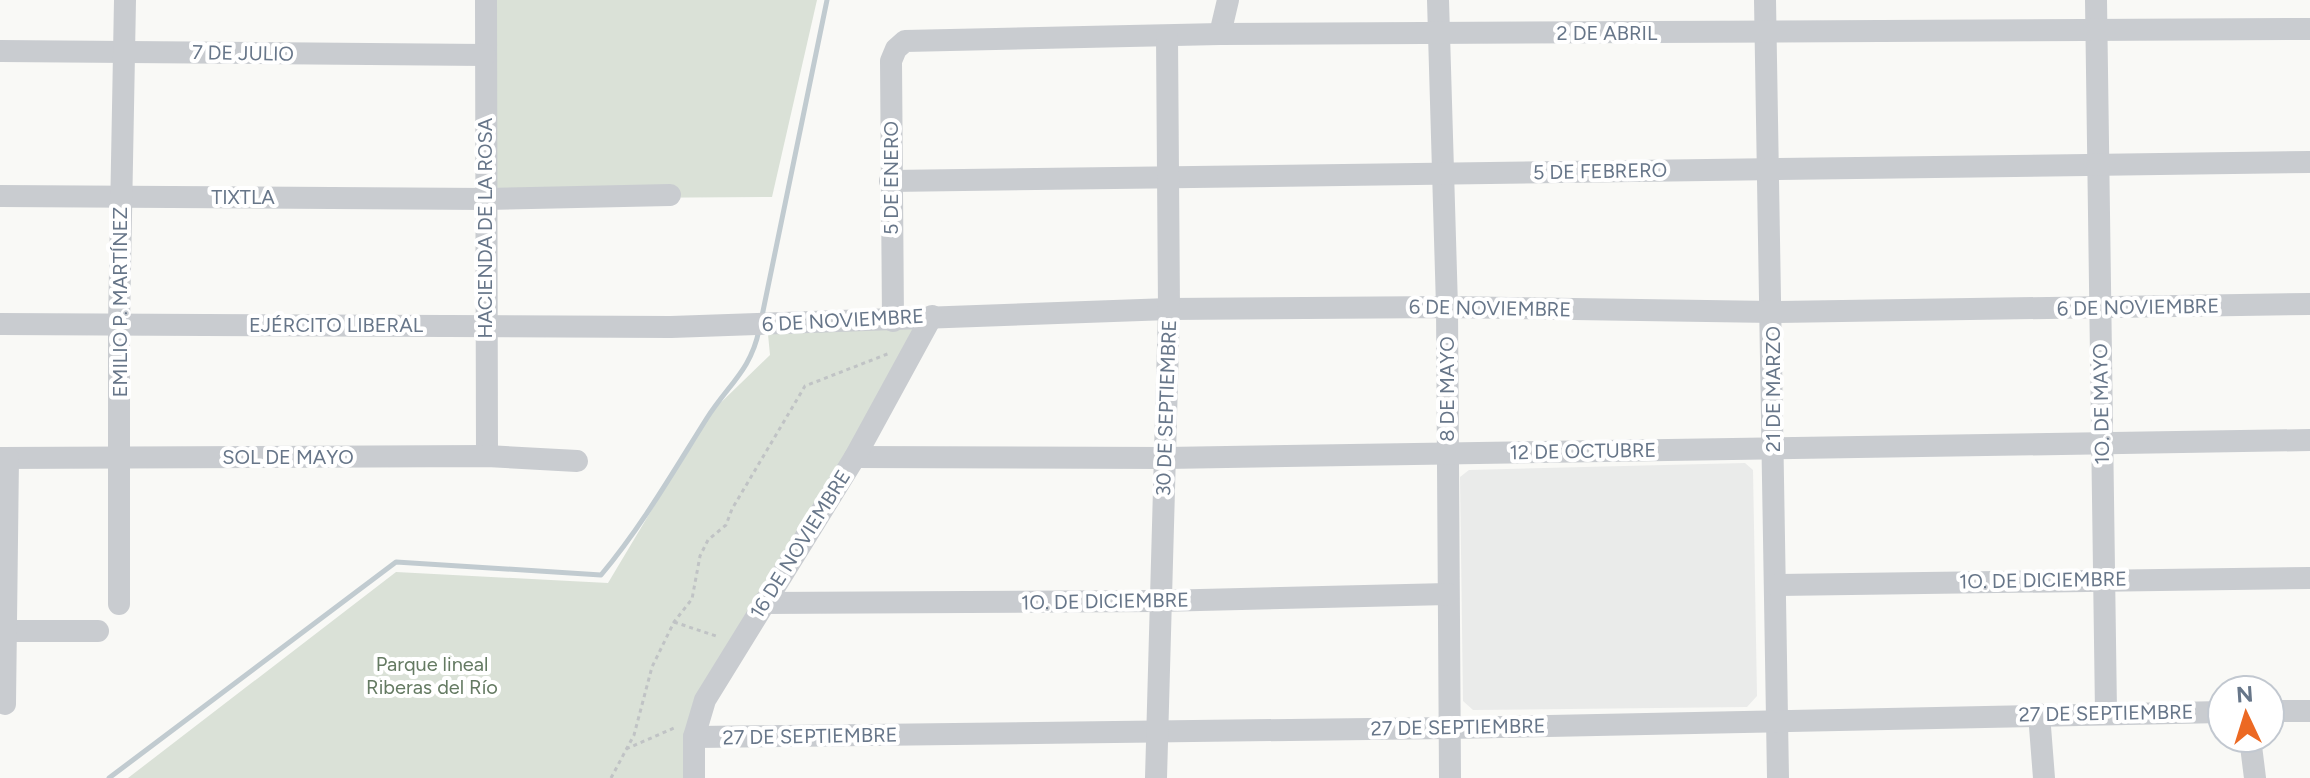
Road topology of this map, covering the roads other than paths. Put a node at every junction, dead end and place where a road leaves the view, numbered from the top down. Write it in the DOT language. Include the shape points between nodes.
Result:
graph roads {
  1 [pos="125,0"];
  2 [pos="486,0"];
  3 [pos="1228,0"];
  4 [pos="1438,0"];
  5 [pos="1765,0"];
  6 [pos="2096,0"];
  7 [pos="2310,29"];
  8 [pos="1766,32"];
  9 [pos="2095,33"];
  10 [pos="1220,34"];
  11 [pos="1438,34"];
  12 [pos="1167,37"];
  13 [pos="905,41"];
  14 [pos="0,51"];
  15 [pos="123,51"];
  16 [pos="485,55"];
  17 [pos="2310,162"];
  18 [pos="2098,164"];
  19 [pos="1769,169"];
  20 [pos="1441,173"];
  21 [pos="1169,175"];
  22 [pos="890,181"];
  23 [pos="670,195"];
  24 [pos="0,196"];
  25 [pos="121,197"];
  26 [pos="486,199"];
  27 [pos="2310,304"];
  28 [pos="1447,307"];
  29 [pos="2100,308"];
  30 [pos="1169,309"];
  31 [pos="1773,312"];
  32 [pos="932,316"];
  33 [pos="893,321"];
  34 [pos="0,324"];
  35 [pos="119,324"];
  36 [pos="484,325"];
  37 [pos="671,327"];
  38 [pos="2310,440"];
  39 [pos="2102,444"];
  40 [pos="1773,448"];
  41 [pos="1447,453"];
  42 [pos="487,456"];
  43 [pos="120,457"];
  44 [pos="855,457"];
  45 [pos="4,458"];
  46 [pos="1166,458"];
  47 [pos="577,461"];
  48 [pos="2310,578"];
  49 [pos="2103,579"];
  50 [pos="1775,585"];
  51 [pos="1448,594"];
  52 [pos="1159,601"];
  53 [pos="763,603"];
  54 [pos="119,604"];
  55 [pos="3,631"];
  56 [pos="98,631"];
  57 [pos="5,704"];
  58 [pos="2286,711"];
  59 [pos="2310,711"];
  60 [pos="2106,712"];
  61 [pos="2206,712"];
  62 [pos="2039,714"];
  63 [pos="1777,721"];
  64 [pos="696,727"];
  65 [pos="1449,728"];
  66 [pos="1158,730"];
  67 [pos="2252,754"];
  68 [pos="694,778"];
  69 [pos="1156,778"];
  70 [pos="1450,778"];
  71 [pos="1778,778"];
  72 [pos="2044,778"];
  73 [pos="2255,778"];
  1 -- 15 [label="street, EMILIO P. MARTÍNEZ"];
  2 -- 16 [label="street, HACIENDA DE LA ROSA"];
  3 -- 10 [label="street"];
  4 -- 11 [label="street, 8 DE MAYO"];
  5 -- 8 [label="street, 21 DE MARZO"];
  6 -- 9 [label="street, 1O. DE MAYO"];
  7 -- 9 [label="street, 2 DE ABRIL"];
  8 -- 9 [label="street, 2 DE ABRIL"];
  8 -- 11 [label="street, 2 DE ABRIL"];
  8 -- 19 [label="street, 21 DE MARZO"];
  9 -- 18 [label="street, 1O. DE MAYO"];
  10 -- 11 [label="street, 2 DE ABRIL"];
  10 -- 12 [label="street, 2 DE ABRIL"];
  11 -- 20 [label="street, 8 DE MAYO"];
  12 -- 13 [label="street, 2 DE ABRIL"];
  12 -- 21 [label="street, 30 DE SEPTIEMBRE"];
  13 -- 22 [label="street, 5 DE ENERO" via="891,61"];
  14 -- 15 [label="street, 7 DE JULIO"];
  15 -- 16 [label="street, 7 DE JULIO"];
  15 -- 25 [label="street, EMILIO P. MARTÍNEZ"];
  16 -- 26 [label="street, HACIENDA DE LA ROSA"];
  17 -- 18 [label="street, 5 DE FEBRERO"];
  18 -- 19 [label="street, 5 DE FEBRERO"];
  18 -- 29 [label="street, 1O. DE MAYO"];
  19 -- 20 [label="street, 5 DE FEBRERO"];
  19 -- 31 [label="street, 21 DE MARZO"];
  20 -- 21 [label="street, 5 DE FEBRERO"];
  20 -- 28 [label="street, 8 DE MAYO"];
  21 -- 22 [label="street, 5 DE FEBRERO"];
  21 -- 30 [label="street, 30 DE SEPTIEMBRE"];
  22 -- 33 [label="street, 5 DE ENERO"];
  23 -- 26 [label="street, TIXTLA"];
  24 -- 25 [label="street, TIXTLA"];
  25 -- 26 [label="street, TIXTLA"];
  25 -- 35 [label="street, EMILIO P. MARTÍNEZ"];
  26 -- 36 [label="street, HACIENDA DE LA ROSA"];
  27 -- 29 [label="street, 6 DE NOVIEMBRE"];
  28 -- 30 [label="street, 6 DE NOVIEMBRE"];
  28 -- 31 [label="street, 6 DE NOVIEMBRE"];
  28 -- 41 [label="street, 8 DE MAYO"];
  29 -- 31 [label="street, 6 DE NOVIEMBRE"];
  29 -- 39 [label="street, 1O. DE MAYO"];
  30 -- 32 [label="street, 6 DE NOVIEMBRE"];
  30 -- 46 [label="street, 30 DE SEPTIEMBRE"];
  31 -- 40 [label="street, 21 DE MARZO"];
  32 -- 33 [label="street, 6 DE NOVIEMBRE"];
  32 -- 44 [label="street, 16 DE NOVIEMBRE"];
  33 -- 37 [label="street, 6 DE NOVIEMBRE"];
  34 -- 35 [label="street, EJÉRCITO LIBERAL"];
  35 -- 36 [label="street, EJÉRCITO LIBERAL"];
  35 -- 43 [label="street, EMILIO P. MARTÍNEZ"];
  36 -- 37 [label="street, EJÉRCITO LIBERAL"];
  36 -- 42 [label="street, HACIENDA DE LA ROSA"];
  38 -- 39 [label="street, 12 DE OCTUBRE"];
  39 -- 40 [label="street, 12 DE OCTUBRE"];
  39 -- 49 [label="street, 1O. DE MAYO"];
  40 -- 41 [label="street, 12 DE OCTUBRE"];
  40 -- 50 [label="street, 21 DE MARZO"];
  41 -- 46 [label="street, 12 DE OCTUBRE"];
  41 -- 51 [label="street, 8 DE MAYO"];
  42 -- 43 [label="street, SOL DE MAYO"];
  42 -- 47 [label="street, SOL DE MAYO"];
  43 -- 45 [label="street, SOL DE MAYO"];
  43 -- 54 [label="street, EMILIO P. MARTÍNEZ"];
  44 -- 46 [label="street, 12 DE OCTUBRE"];
  44 -- 53 [label="street, 16 DE NOVIEMBRE"];
  45 -- 55 [label="street"];
  46 -- 52 [label="street, 30 DE SEPTIEMBRE"];
  48 -- 49 [label="street, 1O. DE DICIEMBRE"];
  49 -- 50 [label="street, 1O. DE DICIEMBRE"];
  49 -- 60 [label="street, 1O. DE MAYO"];
  50 -- 63 [label="street, 21 DE MARZO"];
  51 -- 52 [label="street, 1O. DE DICIEMBRE"];
  51 -- 65 [label="street, 8 DE MAYO"];
  52 -- 53 [label="street, 1O. DE DICIEMBRE"];
  52 -- 66 [label="street, 30 DE SEPTIEMBRE"];
  53 -- 64 [label="street, 16 DE NOVIEMBRE"];
  55 -- 56 [label="street"];
  55 -- 57 [label="street"];
  58 -- 59 [label="street"];
  60 -- 61 [label="street, 27 DE SEPTIEMBRE"];
  60 -- 62 [label="street, 27 DE SEPTIEMBRE"];
  62 -- 63 [label="street, 27 DE SEPTIEMBRE"];
  62 -- 72 [label="street"];
  63 -- 65 [label="street, 27 DE SEPTIEMBRE"];
  63 -- 71 [label="street, 21 DE MARZO"];
  64 -- 66 [label="street, 27 DE SEPTIEMBRE"];
  64 -- 68 [label="street, 16 DE NOVIEMBRE"];
  65 -- 66 [label="street, 27 DE SEPTIEMBRE"];
  65 -- 70 [label="street, 8 DE MAYO"];
  66 -- 69 [label="street, 30 DE SEPTIEMBRE"];
  67 -- 73 [label="street"];
}
